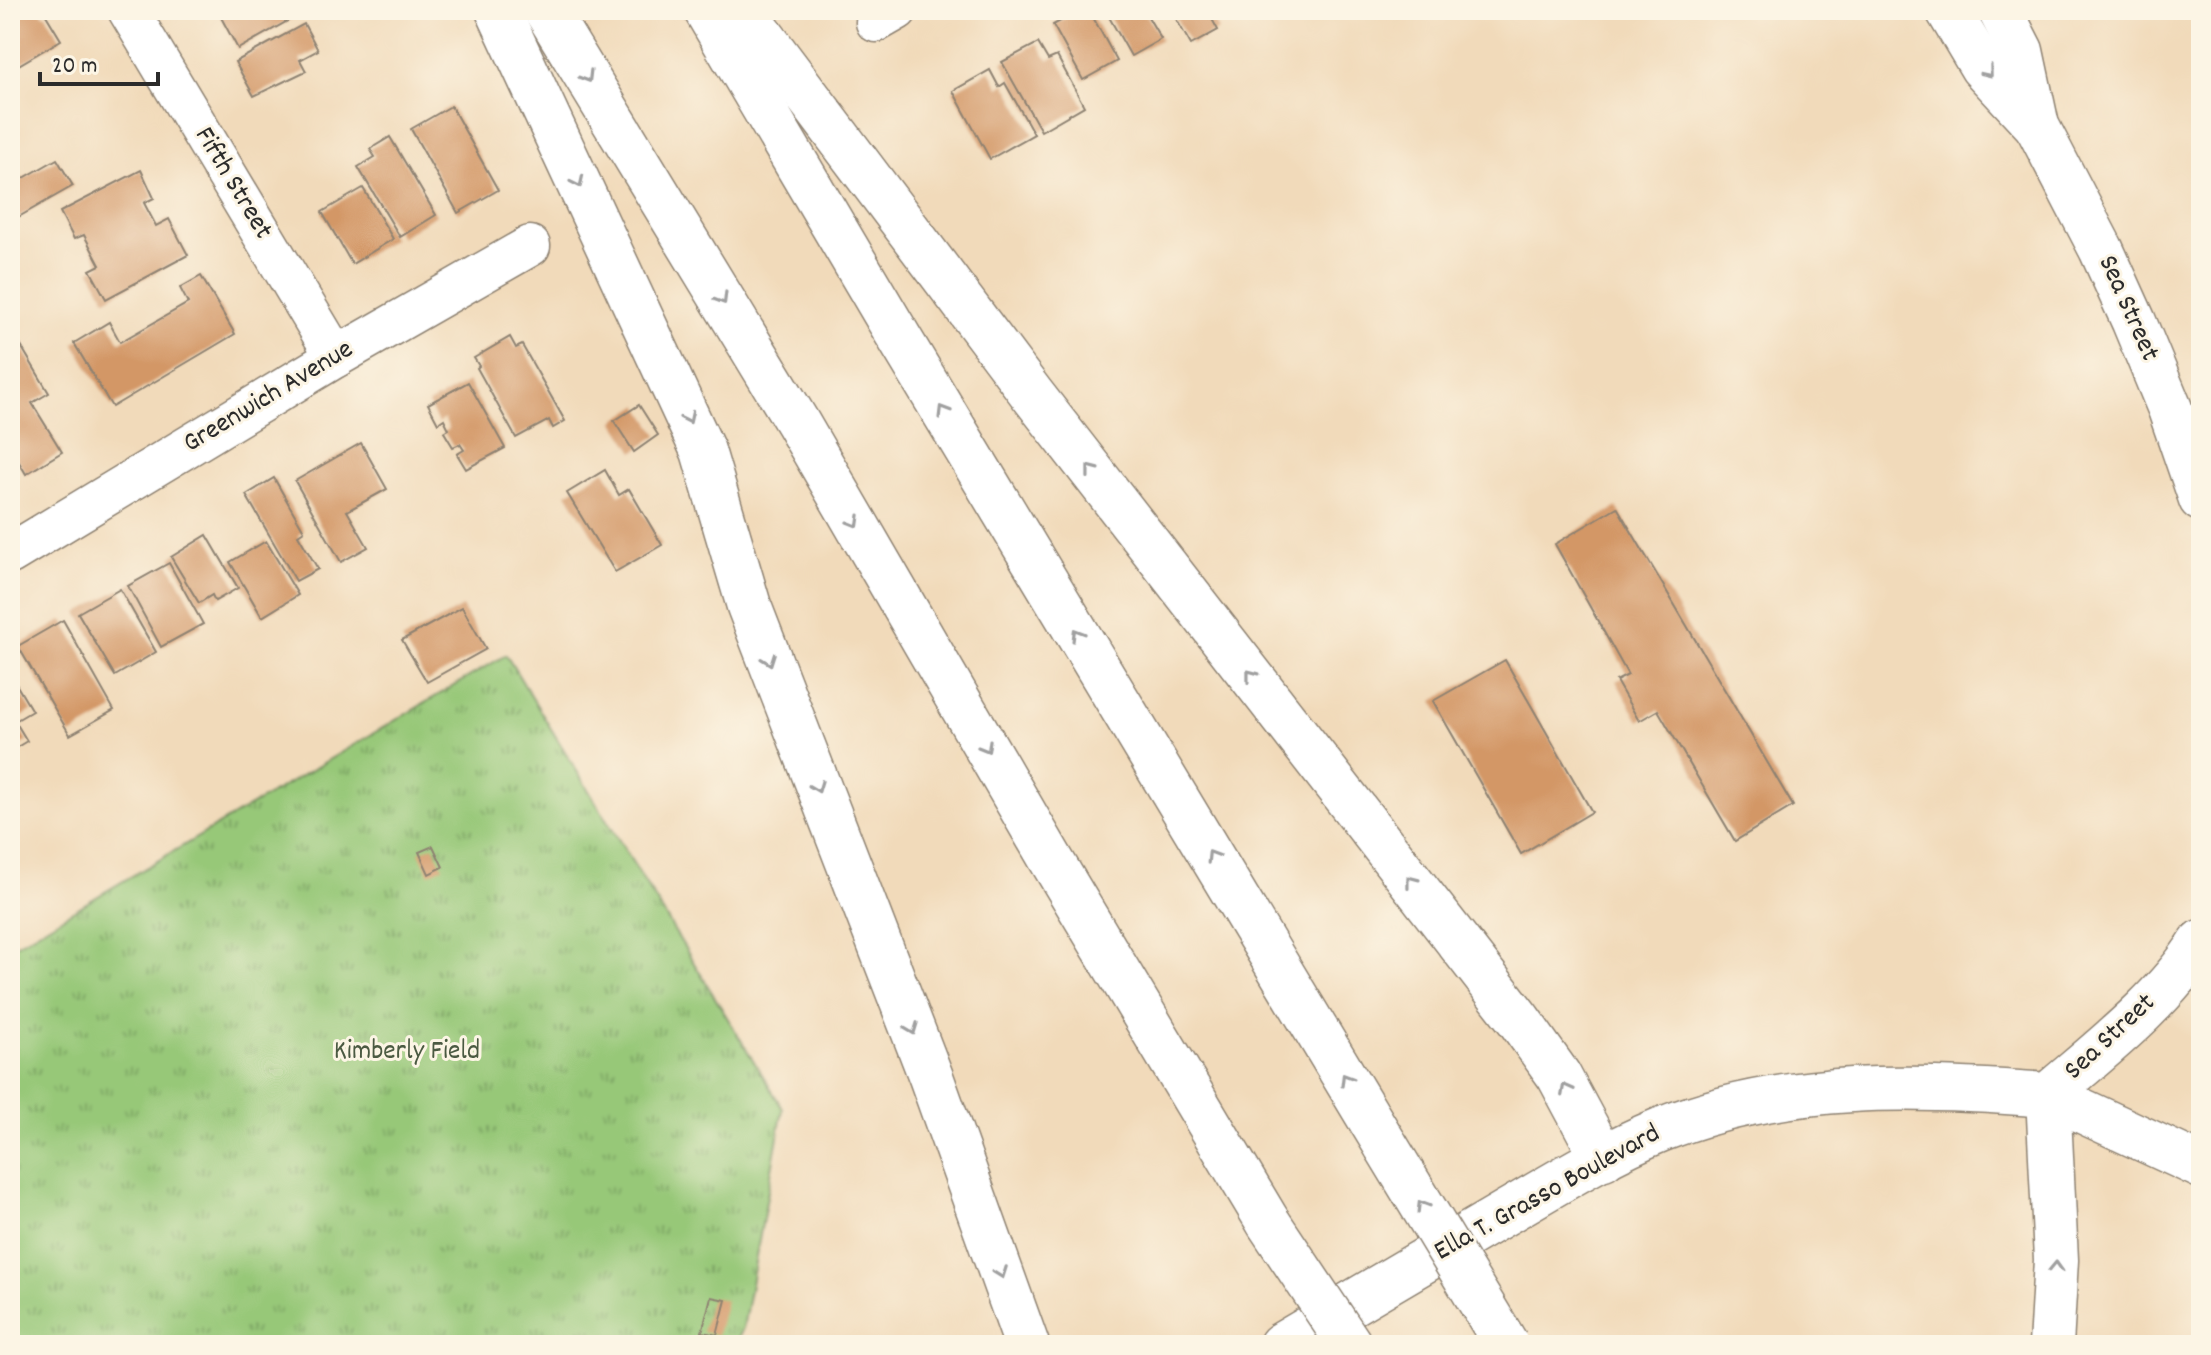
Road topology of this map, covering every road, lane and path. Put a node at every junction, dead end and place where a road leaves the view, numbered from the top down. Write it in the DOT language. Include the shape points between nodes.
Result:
graph roads {
  1 [pos="128,10"];
  2 [pos="498,10"];
  3 [pos="546,10"];
  4 [pos="706,10"];
  5 [pos="743,10"];
  6 [pos="1948,10"];
  7 [pos="2000,10"];
  8 [pos="2037,126"];
  9 [pos="530,246"];
  10 [pos="336,357"];
  11 [pos="2201,499"];
  12 [pos="10,554"];
  13 [pos="2201,942"];
  14 [pos="2048,1095"];
  15 [pos="1603,1158"];
  16 [pos="2201,1166"];
  17 [pos="1027,1345"];
  18 [pos="1281,1345"];
  19 [pos="1350,1345"];
  20 [pos="1506,1345"];
  21 [pos="2051,1345"];
  1 -- 10 [label="street, Fifth Street"];
  2 -- 17 [label="main road, one-way" via="703,451 749,606 931,1077"];
  3 -- 19 [label="main road, one-way, bridge" via="797,422 1268,1222"];
  20 -- 4 [label="main road, one-way, bridge"];
  15 -- 5 [label="main road, one-way" via="1559,1076 1519,1020 1031,393"];
  6 -- 8 [label="main road, Sea Street, one-way" via="1982,67"];
  7 -- 8 [label="main road, Sea Street" via="2021,51"];
  8 -- 11 [label="main road, Sea Street" via="2134,322"];
  9 -- 10 [label="street, Greenwich Avenue"];
  10 -- 12 [label="street, Greenwich Avenue"];
  13 -- 14 [label="main road, Sea Street" via="2166,987"];
  14 -- 15 [label="main road, Ella T. Grasso Boulevard" via="1852,1088 1725,1110 1661,1130"];
  14 -- 16 [label="main road, Ella T. Grasso Boulevard"];
  21 -- 14 [label="main road, one-way" via="2056,1260"];
  15 -- 18 [label="main road, Ella T. Grasso Boulevard"];
}
